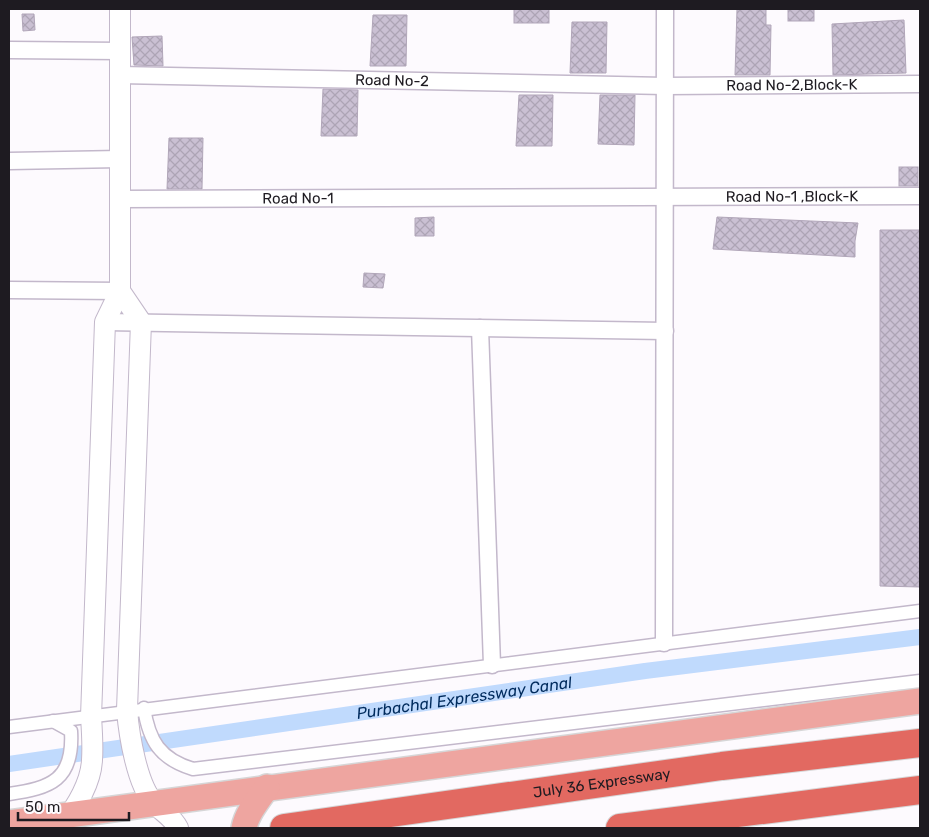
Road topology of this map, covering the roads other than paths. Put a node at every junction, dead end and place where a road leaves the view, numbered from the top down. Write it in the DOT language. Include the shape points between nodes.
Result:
graph roads {
  1 [pos="120,9"];
  2 [pos="665,9"];
  3 [pos="9,50"];
  4 [pos="120,50"];
  5 [pos="120,75"];
  6 [pos="920,84"];
  7 [pos="665,86"];
  8 [pos="120,159"];
  9 [pos="9,161"];
  10 [pos="920,196"];
  11 [pos="120,198"];
  12 [pos="665,198"];
  13 [pos="9,290"];
  14 [pos="120,291"];
  15 [pos="105,322"];
  16 [pos="141,322"];
  17 [pos="480,328"];
  18 [pos="664,331"];
  19 [pos="920,611"];
  20 [pos="664,643"];
  21 [pos="492,665"];
  22 [pos="920,681"];
  23 [pos="920,701"];
  24 [pos="136,709"];
  25 [pos="91,716"];
  26 [pos="53,721"];
  27 [pos="9,727"];
  28 [pos="920,743"];
  29 [pos="267,787"];
  30 [pos="920,790"];
  31 [pos="9,794"];
  32 [pos="153,802"];
  33 [pos="64,821"];
  34 [pos="9,823"];
  35 [pos="178,828"];
  36 [pos="244,828"];
  37 [pos="284,828"];
  38 [pos="620,828"];
  1 -- 4 [label="street"];
  2 -- 7 [label="street"];
  3 -- 4 [label="street"];
  4 -- 5 [label="street"];
  5 -- 7 [label="street, Road No-2"];
  5 -- 8 [label="street"];
  6 -- 7 [label="street, Road No-2,Block-K"];
  7 -- 12 [label="street"];
  8 -- 9 [label="street"];
  8 -- 11 [label="street"];
  10 -- 12 [label="street, Road No-1 ,Block-K"];
  11 -- 12 [label="street, Road No-1"];
  11 -- 14 [label="street"];
  12 -- 18 [label="street"];
  13 -- 14 [label="street"];
  14 -- 15 [label="street"];
  14 -- 16 [label="street"];
  15 -- 16 [label="street"];
  15 -- 25 [label="street"];
  16 -- 17 [label="street"];
  16 -- 24 [label="street"];
  17 -- 18 [label="street"];
  17 -- 21 [label="street"];
  18 -- 20 [label="street"];
  19 -- 20 [label="street"];
  20 -- 21 [label="street"];
  21 -- 24 [label="street"];
  22 -- 24 [label="street" via="193,769 163,754"];
  23 -- 29 [label="main road"];
  24 -- 25 [label="street"];
  24 -- 32 [label="street" via="129,732 134,756"];
  25 -- 26 [label="street"];
  25 -- 33 [label="street" via="89,779"];
  26 -- 27 [label="street"];
  26 -- 31 [label="street" via="71,731 72,746 61,775 36,790"];
  28 -- 37 [label="highway, July 36 Expressway" via="722,766"];
  29 -- 32 [label="main road"];
  29 -- 36 [label="main road" via="254,805"];
  30 -- 38 [label="highway"];
  32 -- 33 [label="main road"];
  32 -- 35 [label="street"];
  33 -- 34 [label="main road"];
}
